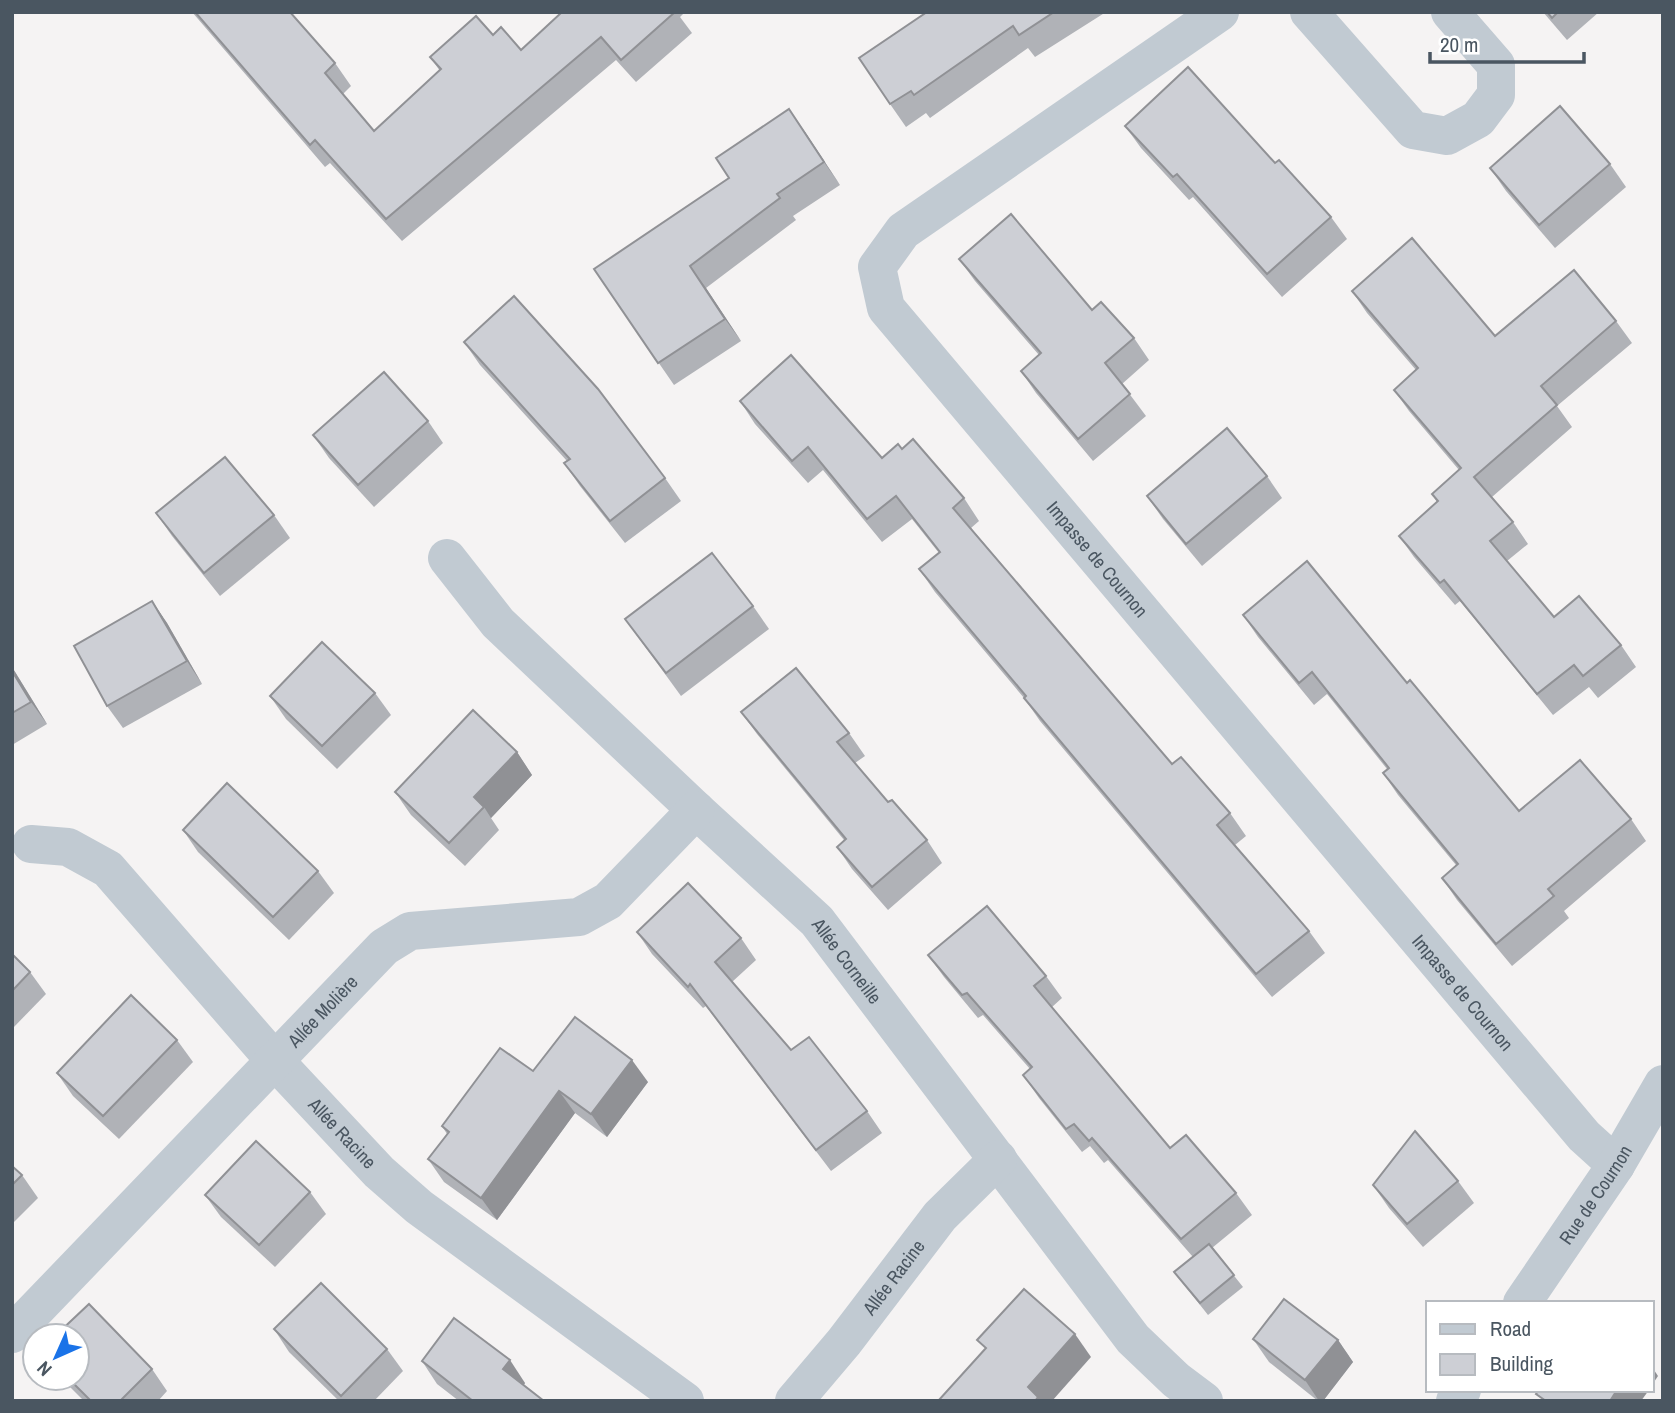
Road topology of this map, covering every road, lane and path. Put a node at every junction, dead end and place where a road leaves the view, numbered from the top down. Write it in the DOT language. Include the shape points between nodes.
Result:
graph roads {
  1 [pos="1220,12"];
  2 [pos="1309,12"];
  3 [pos="1450,12"];
  4 [pos="447,558"];
  5 [pos="696,810"];
  6 [pos="32,844"];
  7 [pos="276,1062"];
  8 [pos="1663,1084"];
  9 [pos="998,1159"];
  10 [pos="1616,1164"];
  11 [pos="1523,1301"];
  12 [pos="12,1334"];
  13 [pos="685,1401"];
  14 [pos="794,1401"];
  15 [pos="1204,1401"];
  1 -- 10 [label="street, Impasse de Cournon" via="904,232 877,268 886,308 1584,1136"];
  2 -- 3 [label="street" via="1412,130 1447,136 1478,119 1496,95 1496,65"];
  4 -- 5 [label="street, Allée Corneille" via="498,623"];
  5 -- 7 [label="street, Allée Molière" via="608,901 579,917 410,931 384,947"];
  5 -- 9 [label="street, Allée Corneille" via="817,921"];
  6 -- 7 [label="street, Allée Racine" via="68,847 108,869"];
  7 -- 12 [label="street, Allée Molière"];
  7 -- 13 [label="street, Allée Racine" via="379,1172 419,1207"];
  8 -- 10 [label="street, Rue de Cournon"];
  9 -- 14 [label="street, Allée Racine" via="940,1216"];
  9 -- 15 [label="street, Allée Corneille" via="1133,1339"];
  10 -- 11 [label="street, Rue de Cournon"];
}
